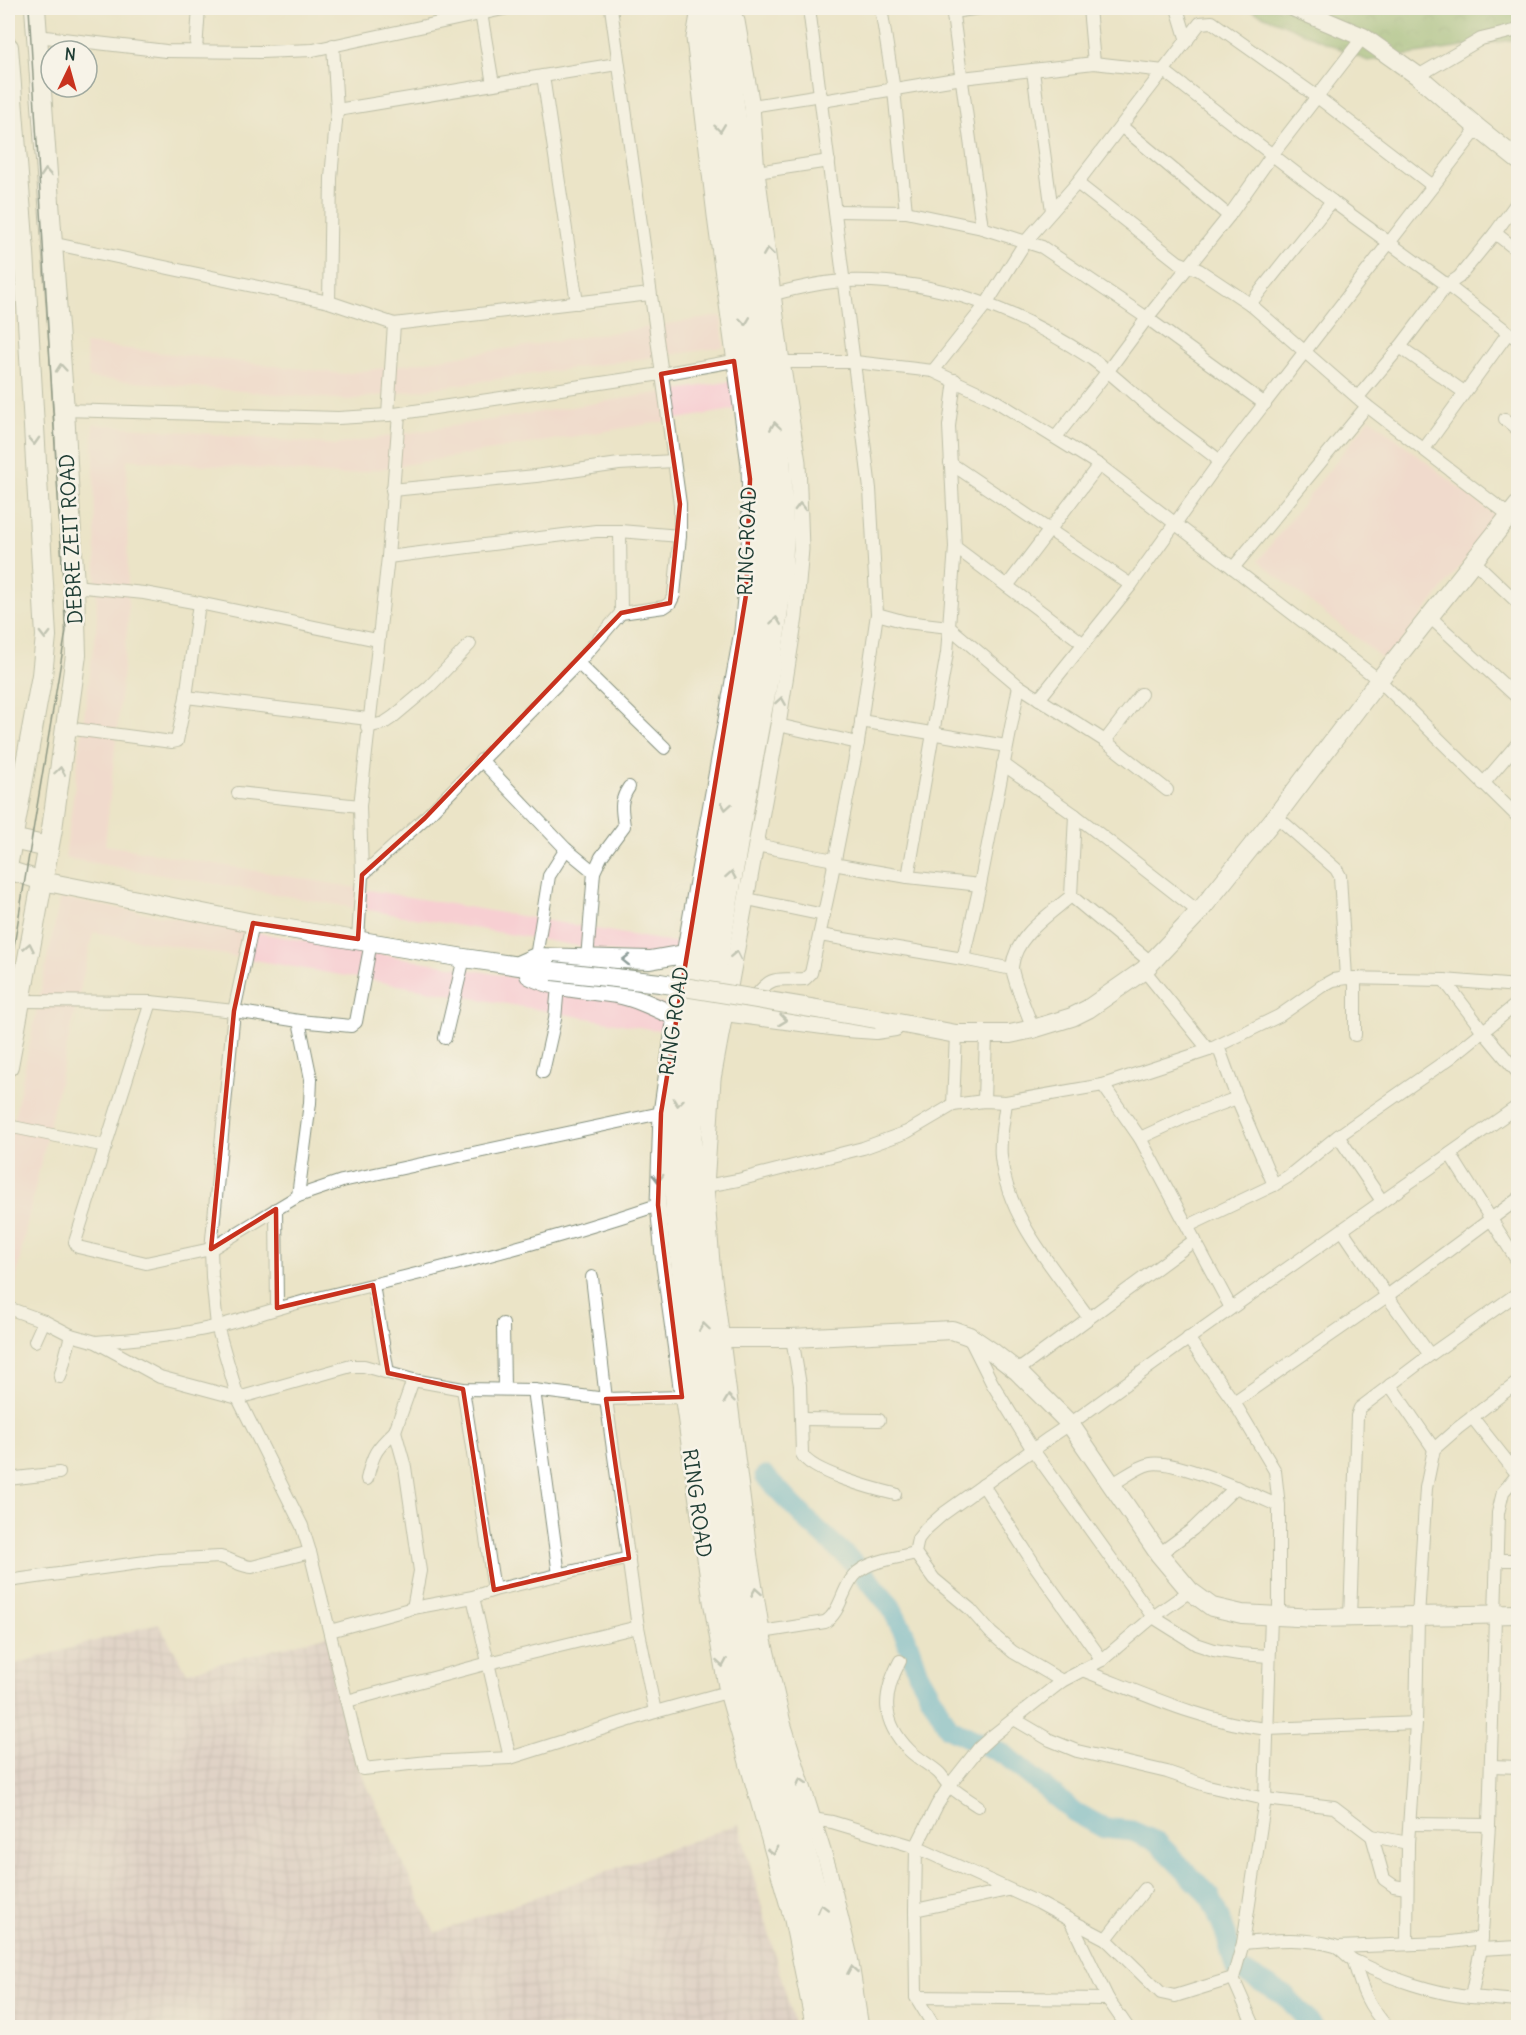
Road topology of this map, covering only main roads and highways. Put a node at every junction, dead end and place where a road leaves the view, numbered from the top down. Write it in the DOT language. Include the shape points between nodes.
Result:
graph roads {
  1 [pos="35,8"];
  2 [pos="701,8"];
  3 [pos="722,8"];
  4 [pos="1295,8"];
  5 [pos="8,47"];
  6 [pos="1518,159"];
  7 [pos="1516,509"];
  8 [pos="12,839"];
  9 [pos="48,847"];
  10 [pos="8,862"];
  11 [pos="8,870"];
  12 [pos="42,881"];
  13 [pos="684,954"];
  14 [pos="514,966"];
  15 [pos="555,978"];
  16 [pos="725,1012"];
  17 [pos="674,1016"];
  18 [pos="905,1024"];
  19 [pos="8,1066"];
  20 [pos="721,1338"];
  21 [pos="1518,1614"];
  22 [pos="829,2028"];
  23 [pos="845,2028"];
  9 -- 1 [label="main road, DEBRE ZEIT ROAD, one-way" via="76,656 64,410"];
  2 -- 22 [label="highway, RING ROAD, one-way" via="708,36 754,394 765,527 751,663 681,1071 676,1121 676,1209 723,1589 752,1721 818,1961"];
  23 -- 3 [label="highway, RING ROAD, one-way" via="830,1938 771,1736 749,1640 735,1559 690,1200 696,1078 770,664 783,536 780,461"];
  4 -- 6 [label="main road" via="1363,37 1418,76"];
  5 -- 8 [label="main road, DEBRE ZEIT ROAD, one-way" via="46,636"];
  7 -- 18 [label="main road" via="1199,912 1148,967 1088,1009 1033,1029 956,1034"];
  8 -- 9 [label="main road"];
  8 -- 10 [label="main road, DEBRE ZEIT ROAD"];
  9 -- 12 [label="main road, DEBRE ZEIT ROAD"];
  11 -- 12 [label="main road"];
  12 -- 14 [label="main road" via="253,923"];
  19 -- 12 [label="main road, DEBRE ZEIT ROAD, one-way"];
  13 -- 14 [label="main road, one-way" via="650,960 536,957"];
  14 -- 15 [label="main road"];
  15 -- 17 [label="main road" via="642,1000"];
  15 -- 18 [label="main road, bridge" via="660,983"];
  16 -- 18 [label="main road, one-way" via="861,1029"];
  20 -- 21 [label="main road" via="952,1330 969,1336 1017,1371 1070,1424 1159,1554 1190,1591 1212,1607 1275,1616 1350,1618"];
}
